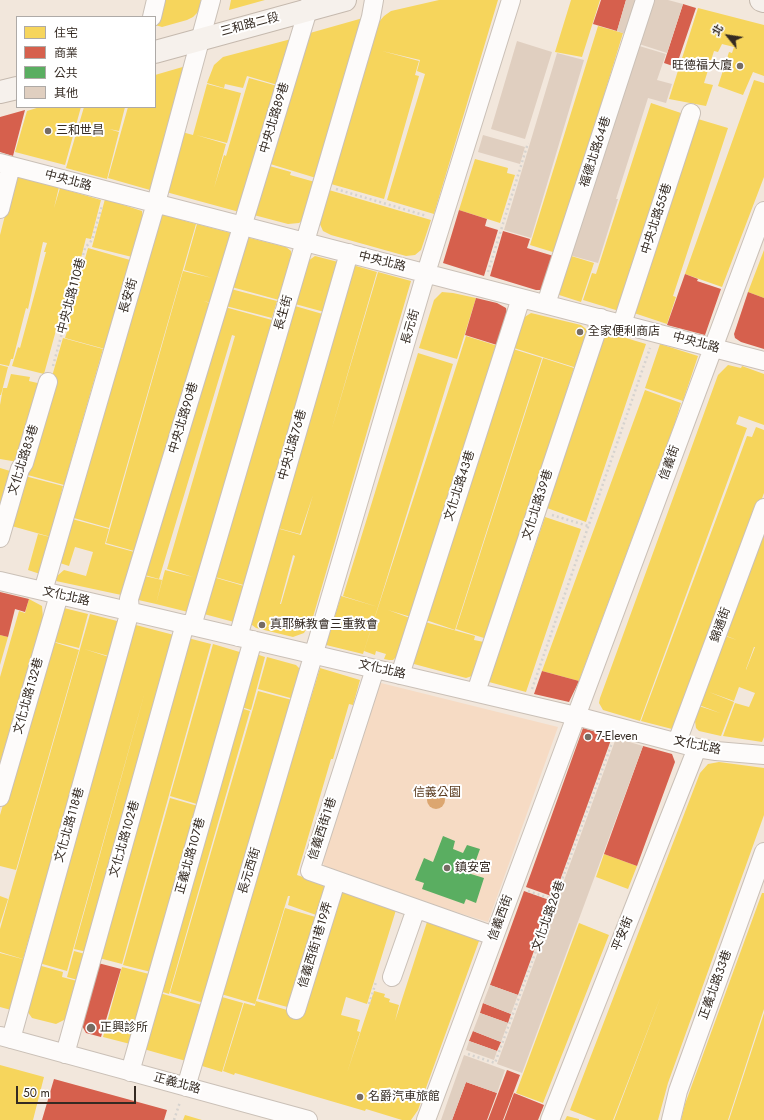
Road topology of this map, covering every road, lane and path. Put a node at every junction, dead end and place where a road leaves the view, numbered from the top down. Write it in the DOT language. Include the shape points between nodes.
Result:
graph roads {
  1 [pos="156,0"];
  2 [pos="211,0"];
  3 [pos="345,0"];
  4 [pos="374,0"];
  5 [pos="511,0"];
  6 [pos="645,0"];
  7 [pos="309,5"];
  8 [pos="152,16"];
  9 [pos="201,39"];
  10 [pos="156,52"];
  11 [pos="16,88"];
  12 [pos="0,92"];
  13 [pos="691,114"];
  14 [pos="528,144"];
  15 [pos="6,164"];
  16 [pos="322,185"];
  17 [pos="106,190"];
  18 [pos="156,203"];
  19 [pos="0,209"];
  20 [pos="764,211"];
  21 [pos="443,220"];
  22 [pos="243,226"];
  23 [pos="305,242"];
  24 [pos="349,253"];
  25 [pos="426,273"];
  26 [pos="484,288"];
  27 [pos="521,298"];
  28 [pos="546,304"];
  29 [pos="600,318"];
  30 [pos="622,324"];
  31 [pos="656,333"];
  32 [pos="713,348"];
  33 [pos="764,361"];
  34 [pos="48,382"];
  35 [pos="764,508"];
  36 [pos="537,510"];
  37 [pos="588,526"];
  38 [pos="0,538"];
  39 [pos="0,581"];
  40 [pos="51,593"];
  41 [pos="130,611"];
  42 [pos="188,625"];
  43 [pos="245,638"];
  44 [pos="314,655"];
  45 [pos="375,669"];
  46 [pos="400,675"];
  47 [pos="476,692"];
  48 [pos="526,704"];
  49 [pos="576,716"];
  50 [pos="618,727"];
  51 [pos="677,742"];
  52 [pos="697,748"];
  53 [pos="763,752"];
  54 [pos="0,797"];
  55 [pos="764,852"];
  56 [pos="336,881"];
  57 [pos="513,885"];
  58 [pos="758,886"];
  59 [pos="555,900"];
  60 [pos="416,909"];
  61 [pos="494,936"];
  62 [pos="392,976"];
  63 [pos="296,1010"];
  64 [pos="5,1038"];
  65 [pos="453,1049"];
  66 [pos="65,1054"];
  67 [pos="130,1072"];
  68 [pos="186,1087"];
  69 [pos="308,1120"];
  70 [pos="426,1120"];
  71 [pos="550,1120"];
  72 [pos="670,1120"];
  1 -- 8 [label="street"];
  2 -- 9 [label="street, 長安街"];
  3 -- 7 [label="main road, 三和路二段"];
  4 -- 16 [label="street, 長生街"];
  5 -- 21 [label="street, 長元街"];
  6 -- 28 [label="street, 福德北路64巷"];
  7 -- 9 [label="main road, 三和路二段"];
  7 -- 22 [label="street, 中央北路89巷"];
  9 -- 10 [label="main road, 三和路二段"];
  9 -- 18 [label="street, 長安街"];
  11 -- 12 [label="main road"];
  13 -- 30 [label="street, 中央北路55巷"];
  14 -- 26 [label="path"];
  15 -- 17 [label="street, 中央北路"];
  15 -- 19 [label="street"];
  16 -- 21 [label="path"];
  16 -- 23 [label="street, 長生街"];
  17 -- 18 [label="street, 中央北路"];
  17 -- 34 [label="path, 中央北路110巷" via="92,240 85,248"];
  18 -- 22 [label="street, 中央北路"];
  18 -- 40 [label="street, 長安街"];
  20 -- 32 [label="street, 信義街"];
  21 -- 25 [label="street, 長元街"];
  22 -- 23 [label="street, 中央北路"];
  22 -- 41 [label="street, 中央北路90巷" via="129,599"];
  23 -- 24 [label="street, 中央北路"];
  23 -- 42 [label="street, 長生街"];
  24 -- 25 [label="street, 中央北路"];
  24 -- 43 [label="street, 中央北路76巷"];
  25 -- 26 [label="street, 中央北路"];
  25 -- 44 [label="street, 長元街"];
  26 -- 27 [label="street, 中央北路"];
  27 -- 28 [label="street, 中央北路"];
  27 -- 46 [label="street, 文化北路43巷"];
  28 -- 29 [label="street, 中央北路"];
  29 -- 30 [label="street, 中央北路"];
  29 -- 36 [label="street, 文化北路39巷"];
  30 -- 31 [label="street, 中央北路"];
  31 -- 32 [label="street, 中央北路"];
  31 -- 37 [label="path"];
  32 -- 33 [label="street, 中央北路"];
  32 -- 49 [label="street, 信義街"];
  34 -- 38 [label="street, 文化北路83巷"];
  35 -- 51 [label="street, 錦通街"];
  36 -- 37 [label="path"];
  36 -- 47 [label="street, 文化北路39巷"];
  37 -- 48 [label="path"];
  39 -- 40 [label="street, 文化北路"];
  40 -- 41 [label="street, 文化北路"];
  40 -- 54 [label="street, 文化北路132巷"];
  41 -- 42 [label="street, 文化北路"];
  41 -- 64 [label="street, 文化北路118巷"];
  42 -- 43 [label="street, 文化北路"];
  42 -- 66 [label="street, 文化北路102巷"];
  43 -- 44 [label="street, 文化北路"];
  43 -- 67 [label="street, 正義北路107巷"];
  44 -- 45 [label="street, 文化北路"];
  44 -- 68 [label="street, 長元西街"];
  45 -- 46 [label="street, 文化北路"];
  45 -- 56 [label="street, 信義西街1巷" via="310,872"];
  46 -- 47 [label="street, 文化北路"];
  47 -- 48 [label="street, 文化北路"];
  48 -- 49 [label="street, 文化北路"];
  49 -- 50 [label="street, 文化北路"];
  49 -- 57 [label="street, 信義西街"];
  50 -- 51 [label="street, 文化北路"];
  50 -- 59 [label="path, 文化北路26巷"];
  51 -- 52 [label="street, 文化北路"];
  52 -- 53 [label="street, 文化北路"];
  52 -- 71 [label="street, 平安街"];
  55 -- 58 [label="street, 正義北路33巷"];
  56 -- 60 [label="street, 信義西街1巷"];
  56 -- 63 [label="street, 信義西街1巷19弄"];
  57 -- 59 [label="path"];
  57 -- 61 [label="street, 信義西街"];
  58 -- 72 [label="street, 正義北路33巷" via="678,1092"];
  59 -- 65 [label="path, 文化北路26巷" via="495,1063"];
  60 -- 61 [label="street, 信義西街1巷"];
  60 -- 62 [label="street"];
  61 -- 65 [label="street, 信義西街"];
  64 -- 66 [label="street, 正義北路"];
  65 -- 70 [label="street, 信義西街"];
  66 -- 67 [label="street, 正義北路"];
  67 -- 68 [label="street, 正義北路"];
  68 -- 69 [label="street, 正義北路"];
}
